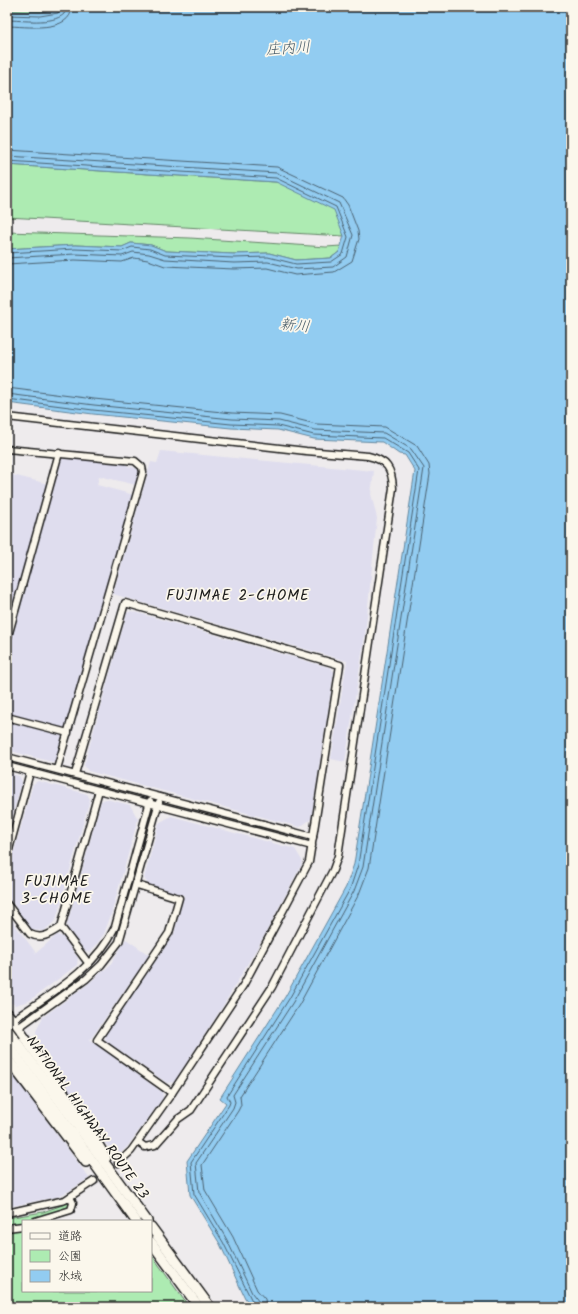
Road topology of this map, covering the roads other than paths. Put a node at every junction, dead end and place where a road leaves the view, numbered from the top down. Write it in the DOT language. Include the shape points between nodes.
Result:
graph roads {
  1 [pos="7,417"];
  2 [pos="7,449"];
  3 [pos="59,453"];
  4 [pos="7,640"];
  5 [pos="7,717"];
  6 [pos="68,733"];
  7 [pos="7,757"];
  8 [pos="7,766"];
  9 [pos="57,770"];
  10 [pos="30,772"];
  11 [pos="75,774"];
  12 [pos="99,790"];
  13 [pos="151,795"];
  14 [pos="160,798"];
  15 [pos="149,803"];
  16 [pos="158,805"];
  17 [pos="313,837"];
  18 [pos="312,846"];
  19 [pos="7,857"];
  20 [pos="137,885"];
  21 [pos="7,904"];
  22 [pos="61,927"];
  23 [pos="89,964"];
  24 [pos="9,1019"];
  25 [pos="18,1028"];
  26 [pos="7,1029"];
  27 [pos="7,1036"];
  28 [pos="11,1044"];
  29 [pos="7,1058"];
  30 [pos="172,1093"];
  31 [pos="138,1142"];
  32 [pos="118,1163"];
  33 [pos="94,1181"];
  34 [pos="124,1191"];
  35 [pos="70,1197"];
  36 [pos="7,1213"];
  37 [pos="38,1220"];
  38 [pos="131,1220"];
  39 [pos="135,1220"];
  40 [pos="146,1220"];
  41 [pos="22,1226"];
  42 [pos="7,1228"];
  43 [pos="152,1228"];
  44 [pos="152,1243"];
  45 [pos="199,1307"];
  46 [pos="210,1307"];
  1 -- 31 [label="street" via="368,456 378,458 387,465 392,475 393,488 338,856 333,870 272,987 191,1110 178,1119 155,1145 145,1147"];
  2 -- 3 [label="street"];
  3 -- 4 [label="street"];
  3 -- 6 [label="street" via="135,461 142,467 143,472"];
  5 -- 6 [label="street"];
  6 -- 9 [label="street"];
  7 -- 9 [label="street"];
  8 -- 10 [label="street"];
  9 -- 11 [label="street"];
  10 -- 12 [label="street"];
  10 -- 19 [label="street"];
  11 -- 13 [label="street"];
  11 -- 17 [label="street" via="125,603 340,665"];
  12 -- 15 [label="street"];
  12 -- 22 [label="street"];
  13 -- 14 [label="street"];
  13 -- 15 [label="street"];
  14 -- 16 [label="street"];
  14 -- 17 [label="street"];
  15 -- 16 [label="street"];
  15 -- 23 [label="street" via="115,927 108,941"];
  16 -- 18 [label="street"];
  16 -- 20 [label="street"];
  17 -- 18 [label="street"];
  18 -- 30 [label="street" via="309,862 244,984"];
  20 -- 25 [label="street" via="121,936 112,953 86,979"];
  20 -- 30 [label="street" via="179,898 169,933 97,1040"];
  21 -- 22 [label="street" via="35,937 41,938"];
  22 -- 23 [label="street"];
  23 -- 24 [label="street"];
  24 -- 25 [label="highway"];
  25 -- 27 [label="street"];
  25 -- 34 [label="highway" via="95,1140"];
  26 -- 28 [label="highway, NATIONAL HIGHWAY ROUTE 23, bridge"];
  28 -- 34 [label="highway, NATIONAL HIGHWAY ROUTE 23"];
  28 -- 39 [label="highway, NATIONAL HIGHWAY ROUTE 23"];
  29 -- 38 [label="highway"];
  30 -- 31 [label="street"];
  31 -- 32 [label="street"];
  33 -- 35 [label="street"];
  34 -- 40 [label="highway, NATIONAL HIGHWAY ROUTE 23"];
  35 -- 36 [label="street" via="53,1204"];
  35 -- 37 [label="street" via="73,1203 71,1210"];
  41 -- 42 [label="street"];
  43 -- 46 [label="highway"];
  44 -- 45 [label="highway"];
}
